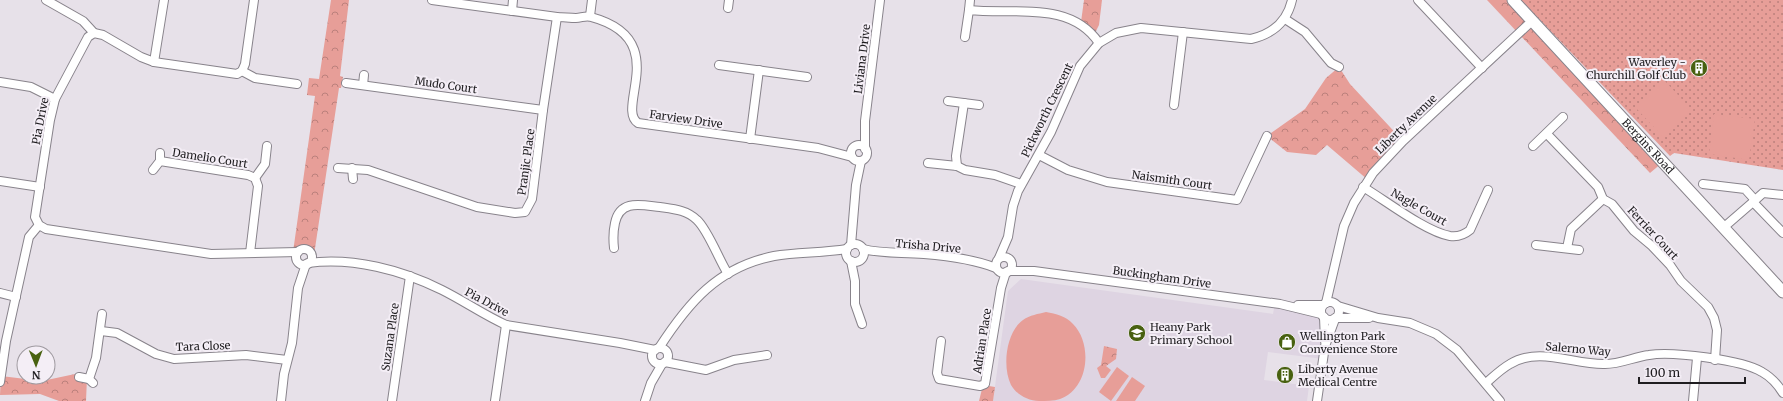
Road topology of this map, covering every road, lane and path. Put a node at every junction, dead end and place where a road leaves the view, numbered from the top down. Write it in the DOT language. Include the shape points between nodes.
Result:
graph roads {
  1 [pos="46,0"];
  2 [pos="164,0"];
  3 [pos="254,0"];
  4 [pos="435,0"];
  5 [pos="513,0"];
  6 [pos="592,0"];
  7 [pos="880,0"];
  8 [pos="970,0"];
  9 [pos="1292,0"];
  10 [pos="1418,0"];
  11 [pos="1513,0"];
  12 [pos="969,10"];
  13 [pos="512,11"];
  14 [pos="590,16"];
  15 [pos="557,17"];
  16 [pos="1285,19"];
  17 [pos="1532,21"];
  18 [pos="1183,32"];
  19 [pos="94,33"];
  20 [pos="965,37"];
  21 [pos="1099,43"];
  22 [pos="154,62"];
  23 [pos="719,65"];
  24 [pos="1339,67"];
  25 [pos="1482,68"];
  26 [pos="759,70"];
  27 [pos="242,71"];
  28 [pos="364,75"];
  29 [pos="808,77"];
  30 [pos="0,82"];
  31 [pos="346,83"];
  32 [pos="297,84"];
  33 [pos="363,85"];
  34 [pos="55,99"];
  35 [pos="948,101"];
  36 [pos="964,103"];
  37 [pos="979,105"];
  38 [pos="1174,105"];
  39 [pos="543,110"];
  40 [pos="1563,117"];
  41 [pos="865,121"];
  42 [pos="1547,134"];
  43 [pos="1267,136"];
  44 [pos="750,139"];
  45 [pos="267,146"];
  46 [pos="1533,146"];
  47 [pos="855,147"];
  48 [pos="818,148"];
  49 [pos="865,149"];
  50 [pos="1039,155"];
  51 [pos="856,159"];
  52 [pos="928,162"];
  53 [pos="957,166"];
  54 [pos="338,168"];
  55 [pos="352,168"];
  56 [pos="153,170"];
  57 [pos="255,178"];
  58 [pos="353,179"];
  59 [pos="0,181"];
  60 [pos="1021,184"];
  61 [pos="1703,184"];
  62 [pos="40,187"];
  63 [pos="1363,188"];
  64 [pos="1488,190"];
  65 [pos="1783,195"];
  66 [pos="1603,199"];
  67 [pos="1754,201"];
  68 [pos="39,225"];
  69 [pos="1723,228"];
  70 [pos="1783,233"];
  71 [pos="1008,237"];
  72 [pos="1536,245"];
  73 [pos="614,248"];
  74 [pos="1567,248"];
  75 [pos="1579,250"];
  76 [pos="250,253"];
  77 [pos="855,253"];
  78 [pos="311,254"];
  79 [pos="297,257"];
  80 [pos="999,258"];
  81 [pos="1010,260"];
  82 [pos="970,261"];
  83 [pos="344,262"];
  84 [pos="307,263"];
  85 [pos="1335,269"];
  86 [pos="1003,271"];
  87 [pos="1034,271"];
  88 [pos="728,274"];
  89 [pos="410,276"];
  90 [pos="298,288"];
  91 [pos="1783,292"];
  92 [pos="0,293"];
  93 [pos="16,297"];
  94 [pos="1324,304"];
  95 [pos="1287,305"];
  96 [pos="1337,305"];
  97 [pos="102,314"];
  98 [pos="1323,316"];
  99 [pos="1378,318"];
  100 [pos="1335,319"];
  101 [pos="862,324"];
  102 [pos="506,325"];
  103 [pos="101,331"];
  104 [pos="941,341"];
  105 [pos="1325,346"];
  106 [pos="767,355"];
  107 [pos="660,356"];
  108 [pos="1697,358"];
  109 [pos="287,360"];
  110 [pos="1715,360"];
  111 [pos="80,377"];
  112 [pos="0,382"];
  113 [pos="1486,383"];
  114 [pos="1783,394"];
  115 [pos="281,401"];
  116 [pos="392,401"];
  117 [pos="495,401"];
  118 [pos="644,401"];
  119 [pos="1318,401"];
  120 [pos="1500,401"];
  121 [pos="1692,401"];
  1 -- 19 [label="street" via="83,21"];
  2 -- 22 [label="street"];
  3 -- 27 [label="street"];
  4 -- 13 [label="street"];
  5 -- 13 [label="street"];
  6 -- 14 [label="street"];
  7 -- 41 [label="street, Liviana Drive"];
  8 -- 12 [label="street"];
  9 -- 16 [label="street, Pickworth Crescent"];
  10 -- 25 [label="street"];
  11 -- 17 [label="main road, Bergins Road"];
  12 -- 20 [label="street"];
  12 -- 21 [label="street" via="989,12 1020,9 1068,15 1087,26"];
  13 -- 15 [label="street"];
  14 -- 15 [label="street"];
  14 -- 44 [label="street, Farview Drive" via="619,29 635,49 638,66 632,113 636,122"];
  15 -- 39 [label="street, Pranjic Place"];
  16 -- 18 [label="street, Pickworth Crescent" via="1270,32 1251,39"];
  16 -- 24 [label="street" via="1305,32 1331,63"];
  17 -- 25 [label="street, Liberty Avenue"];
  17 -- 69 [label="main road, Bergins Road"];
  18 -- 21 [label="street, Pickworth Crescent" via="1155,28 1128,29"];
  18 -- 38 [label="street"];
  19 -- 22 [label="street" via="103,34"];
  19 -- 34 [label="street, Pia Drive" via="79,52"];
  21 -- 50 [label="street, Pickworth Crescent" via="1080,66"];
  22 -- 27 [label="street" via="232,74"];
  23 -- 26 [label="street"];
  25 -- 63 [label="street, Liberty Avenue" via="1388,156"];
  26 -- 29 [label="street"];
  26 -- 44 [label="street"];
  27 -- 32 [label="street" via="255,78"];
  28 -- 33 [label="street"];
  30 -- 34 [label="street" via="31,86"];
  31 -- 33 [label="street, Mudo Court"];
  33 -- 39 [label="street, Mudo Court"];
  34 -- 62 [label="street, Pia Drive"];
  35 -- 36 [label="street"];
  36 -- 37 [label="street"];
  36 -- 53 [label="street" via="956,156"];
  39 -- 55 [label="street, Pranjic Place" via="532,199 522,213 471,206 368,170"];
  40 -- 42 [label="street"];
  41 -- 47 [label="street, Liviana Drive"];
  41 -- 49 [label="street, Liviana Drive"];
  42 -- 46 [label="street"];
  42 -- 66 [label="street, Ferrier Court" via="1598,187"];
  43 -- 50 [label="street, Naismith Court" via="1238,200 1108,182 1068,170"];
  44 -- 48 [label="street, Farview Drive"];
  45 -- 57 [label="street, Damelio Court" via="265,164"];
  47 -- 48 [label="street, Farview Drive"];
  47 -- 49 [label="street, Farview Drive" via="861,146"];
  47 -- 51 [label="street, Liviana Drive"];
  48 -- 51 [label="street, Farview Drive"];
  49 -- 51 [label="street, Liviana Drive" via="866,156"];
  50 -- 60 [label="street, Pickworth Crescent"];
  51 -- 77 [label="street"];
  52 -- 53 [label="street"];
  53 -- 60 [label="street"];
  54 -- 55 [label="street, Pranjic Place"];
  55 -- 58 [label="street"];
  56 -- 57 [label="street, Damelio Court" via="160,157"];
  57 -- 76 [label="street, Damelio Court" via="258,186"];
  59 -- 62 [label="street"];
  60 -- 71 [label="street, Pickworth Crescent" via="1013,206"];
  61 -- 67 [label="street" via="1745,189"];
  62 -- 68 [label="street, Pia Drive" via="35,217"];
  63 -- 64 [label="street, Nagle Court" via="1430,229 1451,236 1464,234 1470,230"];
  63 -- 85 [label="street, Liberty Avenue" via="1344,226"];
  65 -- 67 [label="street" via="1764,193"];
  66 -- 74 [label="street" via="1571,229"];
  66 -- 110 [label="street, Ferrier Court" via="1612,204 1634,231 1652,246 1681,281 1708,307 1717,330"];
  67 -- 69 [label="street"];
  67 -- 70 [label="street"];
  68 -- 76 [label="street" via="52,230 207,253"];
  68 -- 93 [label="street" via="29,238"];
  69 -- 91 [label="main road, Bergins Road"];
  71 -- 80 [label="street, Pickworth Crescent"];
  71 -- 81 [label="street, Pickworth Crescent"];
  72 -- 74 [label="street"];
  73 -- 88 [label="street" via="612,238 617,216 623,208 632,205 674,209 688,213 698,220"];
  74 -- 75 [label="street"];
  76 -- 79 [label="street"];
  77 -- 82 [label="street, Trisha Drive" via="923,254"];
  77 -- 88 [label="street, Trisha Drive" via="774,256 743,265"];
  77 -- 101 [label="street" via="855,304"];
  78 -- 79 [label="street" via="305,249"];
  78 -- 83 [label="street, Pia Drive"];
  78 -- 84 [label="street" via="311,259"];
  79 -- 84 [label="street" via="301,264"];
  79 -- 90 [label="street"];
  80 -- 81 [label="street" via="1004,256"];
  80 -- 82 [label="street, Trisha Drive"];
  80 -- 86 [label="street" via="996,263"];
  81 -- 86 [label="street" via="1012,266"];
  81 -- 87 [label="street, Buckingham Drive"];
  82 -- 86 [label="street, Trisha Drive"];
  83 -- 84 [label="street, Pia Drive"];
  83 -- 89 [label="street, Pia Drive" via="383,268"];
  84 -- 90 [label="street"];
  85 -- 94 [label="street, Liberty Avenue"];
  85 -- 96 [label="street, Liberty Avenue"];
  86 -- 87 [label="street, Buckingham Drive"];
  86 -- 104 [label="street, Adrian Place" via="986,384 980,386 939,379 937,373"];
  87 -- 95 [label="street, Buckingham Drive"];
  88 -- 107 [label="street, Trisha Drive" via="697,296 672,330"];
  89 -- 102 [label="street, Pia Drive" via="442,290"];
  89 -- 116 [label="street, Suzana Place"];
  90 -- 109 [label="street" via="292,343"];
  92 -- 93 [label="street"];
  93 -- 112 [label="street"];
  94 -- 95 [label="street, Buckingham Drive"];
  94 -- 96 [label="street"];
  94 -- 98 [label="street"];
  95 -- 98 [label="street, Buckingham Drive"];
  96 -- 99 [label="street"];
  96 -- 100 [label="street" via="1339,314"];
  97 -- 103 [label="street"];
  98 -- 100 [label="street" via="1330,320"];
  98 -- 105 [label="street"];
  99 -- 100 [label="street"];
  99 -- 113 [label="street" via="1410,323 1436,334 1457,350"];
  100 -- 105 [label="street"];
  102 -- 107 [label="street, Pia Drive" via="626,344"];
  102 -- 117 [label="street"];
  103 -- 109 [label="street, Tara Close" via="117,333 156,354 174,359 246,355"];
  103 -- 111 [label="street" via="91,381"];
  105 -- 119 [label="street"];
  106 -- 107 [label="street, Pia Drive" via="734,360 706,370"];
  107 -- 118 [label="street, Trisha Drive"];
  108 -- 110 [label="street, Salerno Way"];
  108 -- 113 [label="street, Salerno Way" via="1657,354 1604,364 1533,357 1509,364"];
  108 -- 121 [label="street"];
  109 -- 115 [label="street"];
  110 -- 114 [label="street, Salerno Way" via="1752,367 1771,378"];
  113 -- 120 [label="street"];
}
